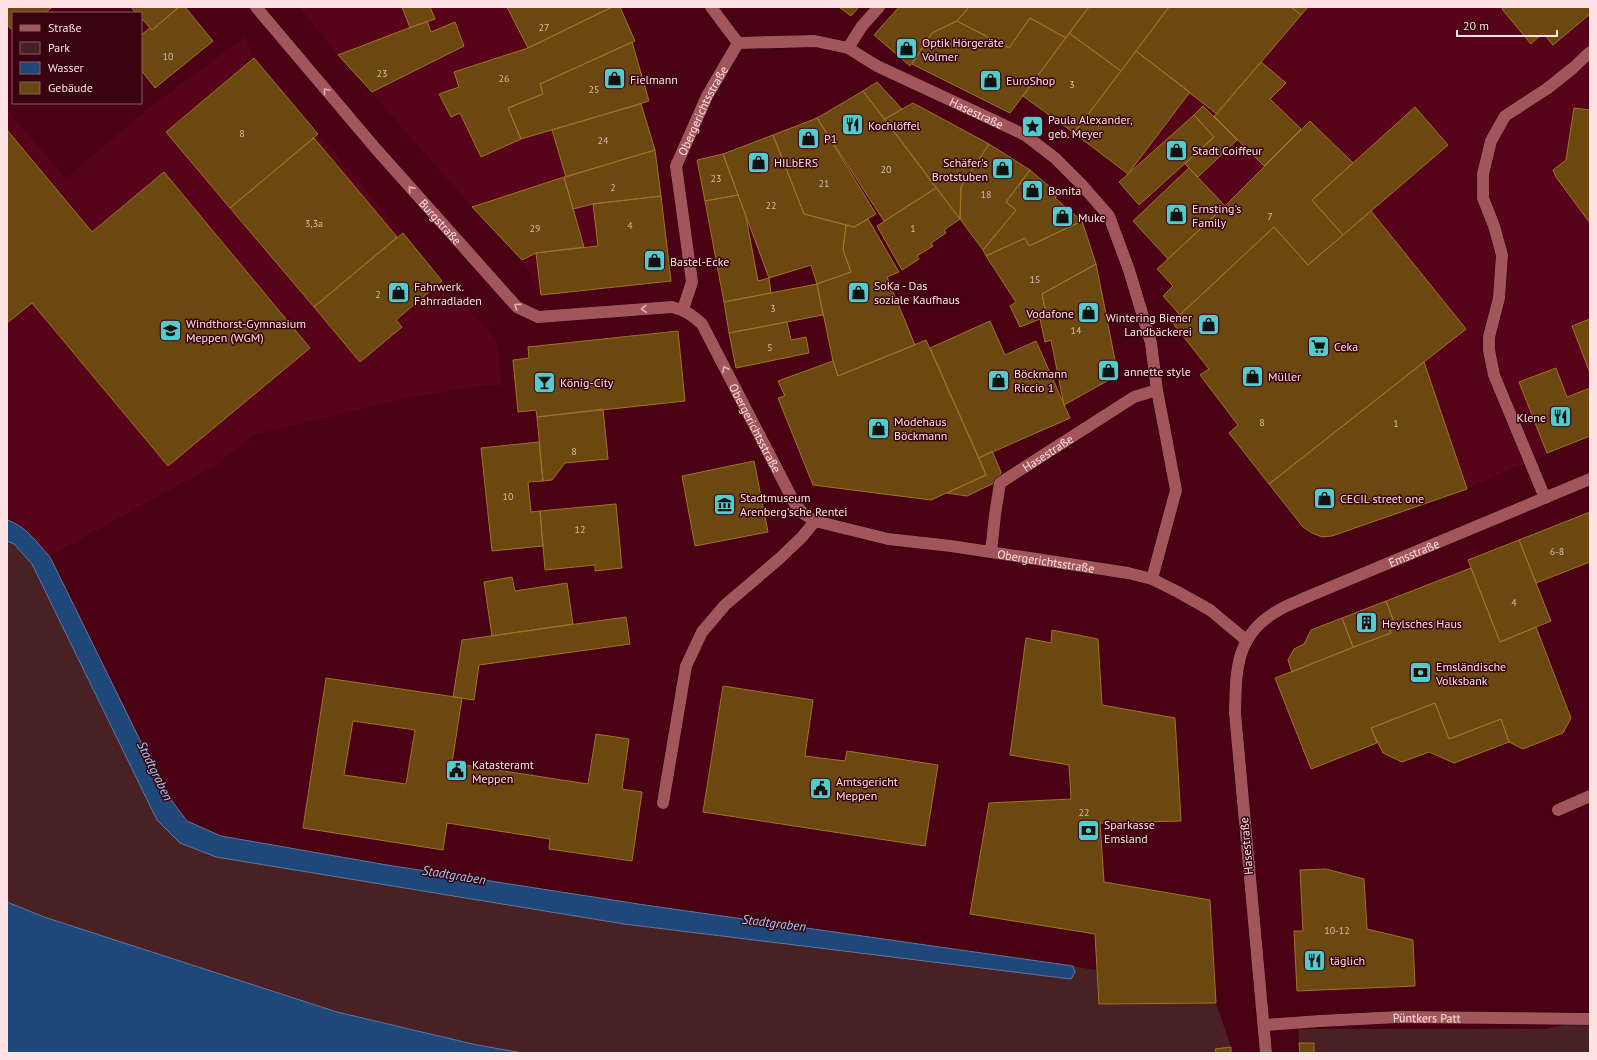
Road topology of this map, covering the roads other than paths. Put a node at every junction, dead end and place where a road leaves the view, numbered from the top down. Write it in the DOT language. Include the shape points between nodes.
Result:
graph roads {
  1 [pos="256,7"];
  2 [pos="711,7"];
  3 [pos="879,7"];
  4 [pos="738,43"];
  5 [pos="848,48"];
  6 [pos="1590,52"];
  7 [pos="683,309"];
  8 [pos="1157,390"];
  9 [pos="1590,479"];
  10 [pos="1545,498"];
  11 [pos="815,521"];
  12 [pos="991,552"];
  13 [pos="1152,579"];
  14 [pos="1246,640"];
  15 [pos="1590,796"];
  16 [pos="663,803"];
  17 [pos="1558,810"];
  18 [pos="1590,1019"];
  19 [pos="1265,1025"];
  20 [pos="1266,1053"];
  7 -- 1 [label="street, Burgstraße, one-way" via="672,307 538,317 517,307 376,149"];
  2 -- 4 [label="street"];
  3 -- 5 [label="street" via="862,26"];
  4 -- 5 [label="street, Hasestraße" via="815,41"];
  4 -- 7 [label="street, Obergerichtsstraße" via="707,96 676,166 692,282"];
  5 -- 8 [label="street, Hasestraße" via="876,66 1025,135 1055,158 1081,184 1109,216 1129,270 1151,343"];
  6 -- 10 [label="street" via="1548,88 1505,116 1491,142 1482,174 1483,198 1502,255 1489,350 1494,375"];
  11 -- 7 [label="street, Obergerichtsstraße, one-way" via="795,504 702,324"];
  8 -- 12 [label="street, Hasestraße" via="1134,397 1000,483"];
  8 -- 13 [label="street, Hasestraße" via="1176,490"];
  9 -- 10 [label="street, Emsstraße"];
  10 -- 14 [label="street, Emsstraße" via="1307,597 1274,613 1258,625"];
  11 -- 12 [label="street, Obergerichtsstraße" via="888,539"];
  11 -- 16 [label="street" via="779,559 725,605 702,632 686,666"];
  12 -- 13 [label="street, Obergerichtsstraße"];
  13 -- 14 [label="street, Obergerichtsstraße" via="1210,610"];
  14 -- 19 [label="street, Hasestraße" via="1236,669 1235,713 1260,994"];
  15 -- 17 [label="street"];
  18 -- 19 [label="street, Püntkers Patt" via="1399,1017"];
  19 -- 20 [label="street, Hasestraße"];
}
